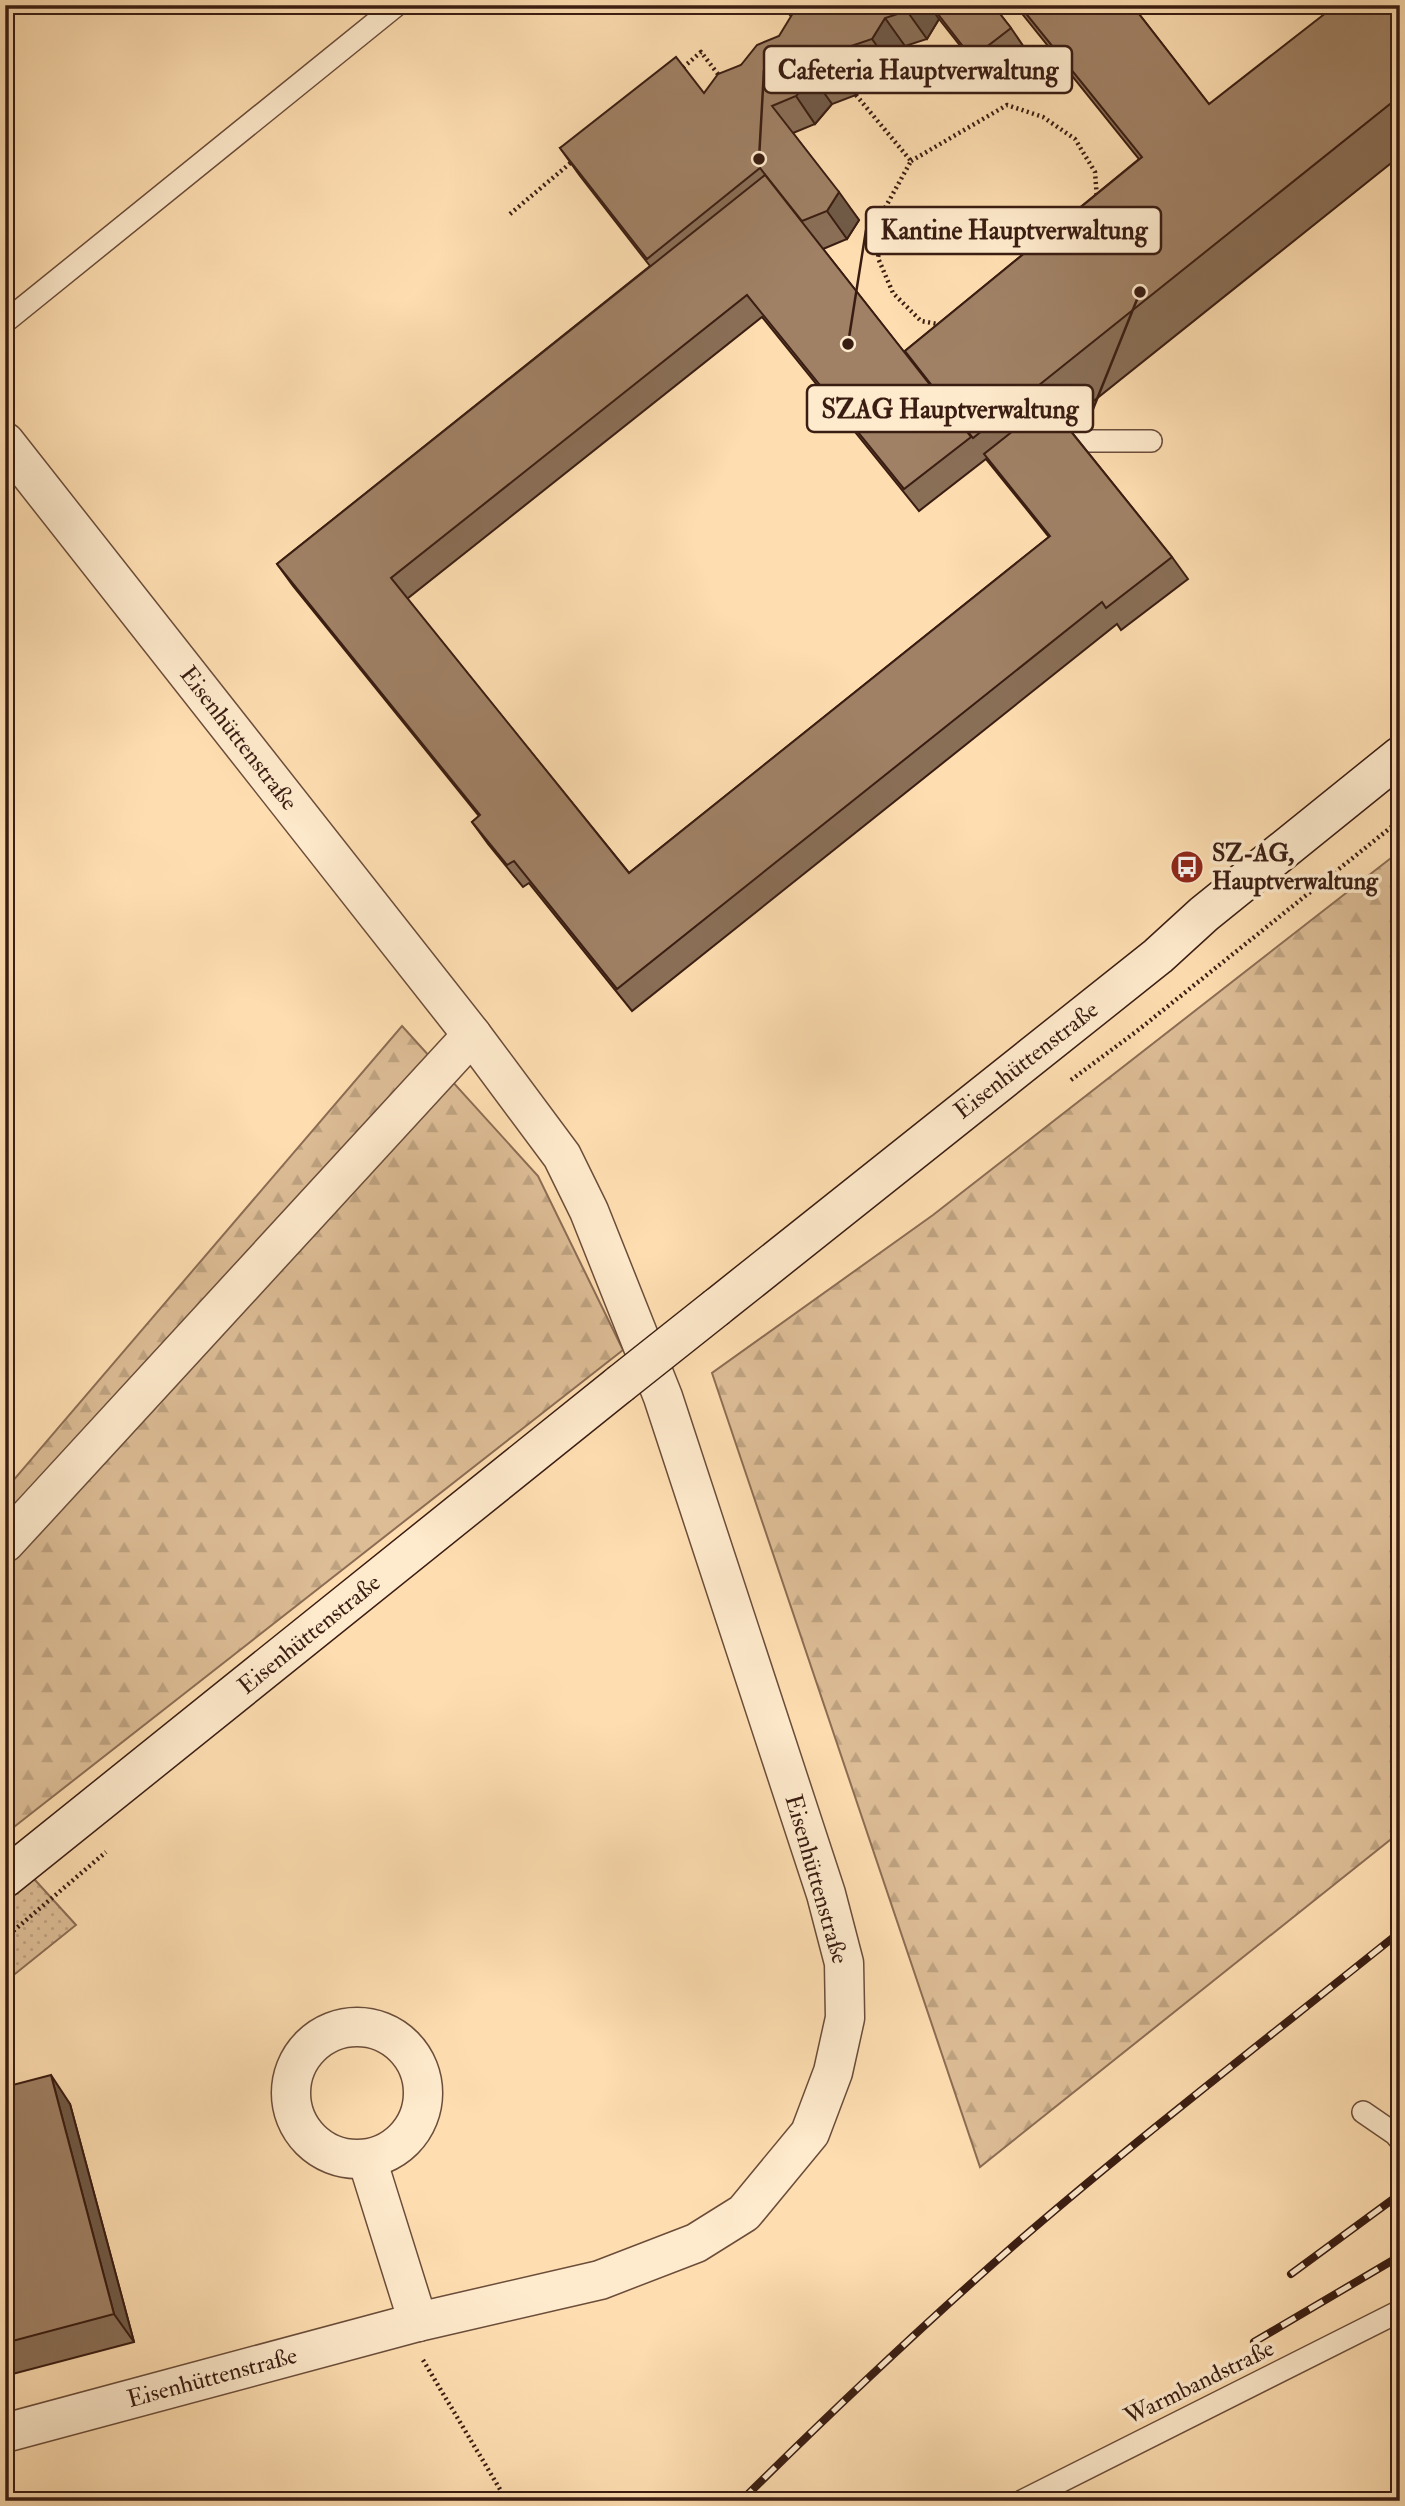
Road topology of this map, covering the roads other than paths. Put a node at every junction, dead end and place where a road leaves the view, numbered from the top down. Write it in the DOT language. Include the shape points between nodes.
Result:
graph roads {
  1 [pos="397,5"];
  2 [pos="5,322"];
  3 [pos="1077,441"];
  4 [pos="1151,441"];
  5 [pos="5,442"];
  6 [pos="1400,756"];
  7 [pos="472,1035"];
  8 [pos="5,1543"];
  9 [pos="20,1859"];
  10 [pos="5,1878"];
  11 [pos="1363,2112"];
  12 [pos="1400,2140"];
  13 [pos="367,2159"];
  14 [pos="1400,2311"];
  15 [pos="411,2324"];
  16 [pos="5,2433"];
  17 [pos="1022,2501"];
  1 -- 2 [label="lane"];
  3 -- 4 [label="lane"];
  5 -- 7 [label="street, Eisenhüttenstraße"];
  6 -- 9 [label="street, Eisenhüttenstraße, bridge" via="1158,956"];
  7 -- 8 [label="street"];
  7 -- 15 [label="street, Eisenhüttenstraße" via="562,1156 642,1340 827,1894 844,1963 845,2018 833,2072 810,2133 744,2213 696,2243 600,2280"];
  9 -- 10 [label="street, Eisenhüttenstraße"];
  11 -- 12 [label="lane"];
  13 -- 15 [label="street"];
  14 -- 17 [label="lane, Warmbandstraße"];
  15 -- 16 [label="street, Eisenhüttenstraße"];
}
